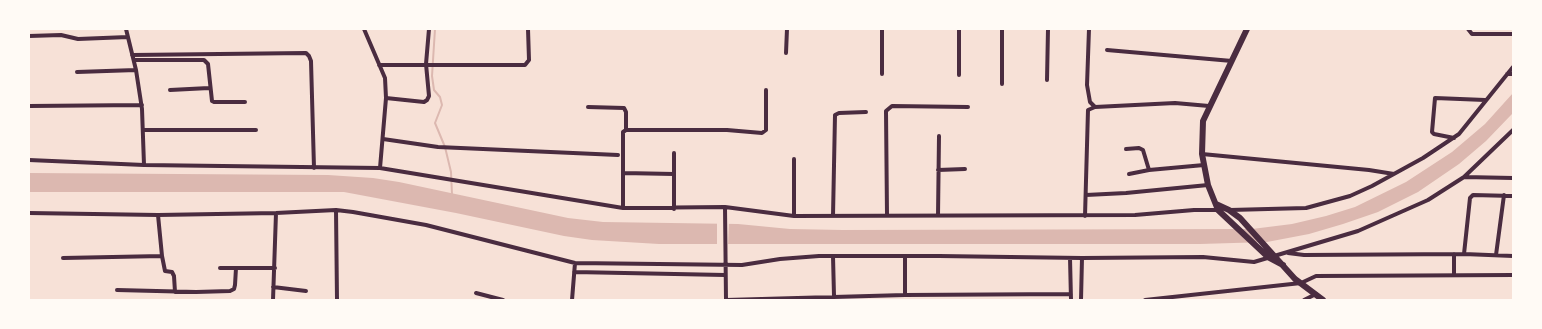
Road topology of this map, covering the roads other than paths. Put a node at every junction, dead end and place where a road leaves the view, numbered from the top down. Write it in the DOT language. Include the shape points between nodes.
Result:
graph roads {
  1 [pos="126,29"];
  2 [pos="364,29"];
  3 [pos="429,29"];
  4 [pos="528,29"];
  5 [pos="787,29"];
  6 [pos="882,29"];
  7 [pos="959,29"];
  8 [pos="1002,29"];
  9 [pos="1048,29"];
  10 [pos="1089,29"];
  11 [pos="1247,29"];
  12 [pos="1468,29"];
  13 [pos="1513,34"];
  14 [pos="29,36"];
  15 [pos="128,37"];
  16 [pos="1107,50"];
  17 [pos="786,53"];
  18 [pos="132,55"];
  19 [pos="134,60"];
  20 [pos="1232,61"];
  21 [pos="428,64"];
  22 [pos="379,65"];
  23 [pos="1513,67"];
  24 [pos="136,70"];
  25 [pos="77,72"];
  26 [pos="882,74"];
  27 [pos="1507,74"];
  28 [pos="1513,74"];
  29 [pos="959,75"];
  30 [pos="1047,80"];
  31 [pos="1002,84"];
  32 [pos="209,88"];
  33 [pos="170,90"];
  34 [pos="766,90"];
  35 [pos="386,98"];
  36 [pos="1485,100"];
  37 [pos="245,102"];
  38 [pos="142,105"];
  39 [pos="29,106"];
  40 [pos="1209,106"];
  41 [pos="588,107"];
  42 [pos="968,107"];
  43 [pos="1095,107"];
  44 [pos="866,112"];
  45 [pos="143,130"];
  46 [pos="256,130"];
  47 [pos="626,130"];
  48 [pos="1513,130"];
  49 [pos="939,136"];
  50 [pos="1506,137"];
  51 [pos="1513,137"];
  52 [pos="1454,138"];
  53 [pos="383,139"];
  54 [pos="1126,149"];
  55 [pos="674,153"];
  56 [pos="1202,154"];
  57 [pos="618,155"];
  58 [pos="29,160"];
  59 [pos="794,160"];
  60 [pos="144,165"];
  61 [pos="1204,165"];
  62 [pos="314,168"];
  63 [pos="380,168"];
  64 [pos="965,169"];
  65 [pos="938,170"];
  66 [pos="1149,170"];
  67 [pos="623,173"];
  68 [pos="674,174"];
  69 [pos="1129,174"];
  70 [pos="1394,174"];
  71 [pos="1464,177"];
  72 [pos="1513,178"];
  73 [pos="1208,185"];
  74 [pos="1086,195"];
  75 [pos="1504,195"];
  76 [pos="1513,196"];
  77 [pos="725,207"];
  78 [pos="1217,207"];
  79 [pos="623,208"];
  80 [pos="674,209"];
  81 [pos="336,210"];
  82 [pos="1229,210"];
  83 [pos="29,213"];
  84 [pos="276,213"];
  85 [pos="158,215"];
  86 [pos="887,215"];
  87 [pos="794,216"];
  88 [pos="833,216"];
  89 [pos="938,216"];
  90 [pos="1085,216"];
  91 [pos="1285,252"];
  92 [pos="1454,254"];
  93 [pos="1464,254"];
  94 [pos="1496,255"];
  95 [pos="162,256"];
  96 [pos="834,256"];
  97 [pos="905,256"];
  98 [pos="1270,256"];
  99 [pos="1513,256"];
  100 [pos="63,258"];
  101 [pos="1070,258"];
  102 [pos="1082,258"];
  103 [pos="575,263"];
  104 [pos="725,264"];
  105 [pos="220,268"];
  106 [pos="236,268"];
  107 [pos="275,268"];
  108 [pos="574,272"];
  109 [pos="1454,275"];
  110 [pos="1513,275"];
  111 [pos="725,276"];
  112 [pos="1301,282"];
  113 [pos="273,286"];
  114 [pos="117,290"];
  115 [pos="306,291"];
  116 [pos="175,292"];
  117 [pos="476,293"];
  118 [pos="1071,294"];
  119 [pos="1316,294"];
  120 [pos="905,295"];
  121 [pos="834,296"];
  122 [pos="939,298"];
  123 [pos="273,300"];
  124 [pos="337,300"];
  125 [pos="502,300"];
  126 [pos="572,300"];
  127 [pos="726,300"];
  128 [pos="1070,300"];
  129 [pos="1081,300"];
  130 [pos="1144,300"];
  131 [pos="1304,300"];
  132 [pos="1323,300"];
  1 -- 15 [label="street"];
  2 -- 22 [label="street"];
  3 -- 21 [label="street"];
  4 -- 21 [label="street" via="529,60 525,65"];
  5 -- 17 [label="street"];
  6 -- 26 [label="street"];
  7 -- 29 [label="street"];
  8 -- 31 [label="street"];
  9 -- 30 [label="street"];
  10 -- 43 [label="street" via="1087,85 1090,102"];
  11 -- 20 [label="main road"];
  12 -- 13 [label="street" via="1472,34"];
  14 -- 15 [label="street" via="58,35 82,39"];
  15 -- 18 [label="street"];
  16 -- 20 [label="street"];
  18 -- 19 [label="street"];
  18 -- 62 [label="street" via="306,53 311,61"];
  19 -- 24 [label="street"];
  19 -- 32 [label="street" via="204,60 208,64"];
  20 -- 40 [label="main road"];
  21 -- 22 [label="street"];
  21 -- 35 [label="street" via="427,100 424,102"];
  22 -- 35 [label="street" via="384,75"];
  23 -- 27 [label="street"];
  24 -- 25 [label="street"];
  24 -- 38 [label="street"];
  27 -- 28 [label="street"];
  27 -- 36 [label="street"];
  32 -- 33 [label="street"];
  32 -- 37 [label="street" via="214,102"];
  34 -- 47 [label="street" via="766,130 762,133 727,130"];
  35 -- 53 [label="street"];
  36 -- 52 [label="street"];
  36 -- 52 [label="street" via="1435,98 1432,132"];
  38 -- 39 [label="street"];
  38 -- 45 [label="street"];
  40 -- 43 [label="street" via="1175,102"];
  40 -- 56 [label="main road" via="1203,121"];
  41 -- 47 [label="street" via="624,108"];
  42 -- 86 [label="street" via="892,106 886,111"];
  43 -- 74 [label="street" via="1088,110"];
  44 -- 88 [label="street" via="835,115"];
  45 -- 46 [label="street"];
  45 -- 60 [label="street"];
  47 -- 67 [label="street" via="623,134"];
  48 -- 50 [label="street"];
  49 -- 65 [label="street"];
  50 -- 51 [label="street"];
  50 -- 71 [label="street"];
  52 -- 70 [label="street"];
  53 -- 57 [label="street" via="452,148"];
  53 -- 63 [label="street"];
  54 -- 66 [label="street" via="1143,150"];
  55 -- 68 [label="street"];
  56 -- 61 [label="main road"];
  56 -- 70 [label="street"];
  58 -- 60 [label="street"];
  59 -- 87 [label="street"];
  60 -- 62 [label="street"];
  61 -- 66 [label="street"];
  61 -- 73 [label="main road"];
  62 -- 63 [label="street"];
  63 -- 79 [label="street"];
  64 -- 65 [label="street"];
  65 -- 89 [label="street"];
  66 -- 69 [label="street"];
  67 -- 68 [label="street"];
  67 -- 79 [label="street"];
  68 -- 80 [label="street"];
  70 -- 82 [label="street" via="1350,196 1306,208"];
  71 -- 72 [label="street"];
  71 -- 91 [label="street" via="1428,200 1377,223 1346,235"];
  73 -- 74 [label="street"];
  73 -- 78 [label="main road"];
  74 -- 90 [label="street"];
  75 -- 76 [label="street"];
  75 -- 93 [label="street" via="1477,194 1470,198"];
  75 -- 94 [label="street"];
  77 -- 80 [label="street"];
  77 -- 87 [label="street"];
  77 -- 104 [label="street"];
  78 -- 82 [label="main road"];
  78 -- 90 [label="street" via="1135,215"];
  78 -- 98 [label="main road"];
  79 -- 80 [label="street"];
  81 -- 84 [label="street"];
  81 -- 103 [label="street" via="426,225"];
  81 -- 124 [label="street"];
  82 -- 98 [label="main road" via="1240,218"];
  83 -- 85 [label="street"];
  84 -- 85 [label="street"];
  84 -- 107 [label="street"];
  85 -- 95 [label="street"];
  86 -- 88 [label="street"];
  86 -- 89 [label="street"];
  87 -- 88 [label="street"];
  89 -- 90 [label="street"];
  91 -- 92 [label="street" via="1304,255"];
  91 -- 98 [label="street"];
  92 -- 93 [label="street"];
  92 -- 109 [label="street"];
  93 -- 94 [label="street"];
  94 -- 99 [label="street"];
  95 -- 100 [label="street"];
  95 -- 116 [label="street" via="165,271 172,272 174,276"];
  96 -- 97 [label="street"];
  96 -- 104 [label="street" via="780,259 742,265"];
  96 -- 121 [label="street"];
  97 -- 101 [label="street"];
  97 -- 120 [label="street"];
  98 -- 102 [label="street" via="1254,262 1203,257"];
  98 -- 112 [label="main road"];
  101 -- 102 [label="street"];
  101 -- 118 [label="street"];
  102 -- 129 [label="street"];
  103 -- 104 [label="street"];
  103 -- 108 [label="street"];
  104 -- 111 [label="street"];
  105 -- 106 [label="street"];
  106 -- 107 [label="street"];
  106 -- 116 [label="street" via="234,289 230,291"];
  107 -- 113 [label="street"];
  108 -- 111 [label="street"];
  108 -- 126 [label="street"];
  109 -- 110 [label="street"];
  109 -- 112 [label="street" via="1316,276"];
  111 -- 127 [label="street"];
  112 -- 119 [label="main road"];
  112 -- 130 [label="street"];
  113 -- 115 [label="street"];
  113 -- 123 [label="street"];
  114 -- 116 [label="street"];
  117 -- 125 [label="street"];
  118 -- 122 [label="street"];
  118 -- 128 [label="street"];
  119 -- 131 [label="street"];
  119 -- 132 [label="main road"];
  120 -- 121 [label="street"];
  120 -- 122 [label="street"];
  121 -- 127 [label="street"];
}
